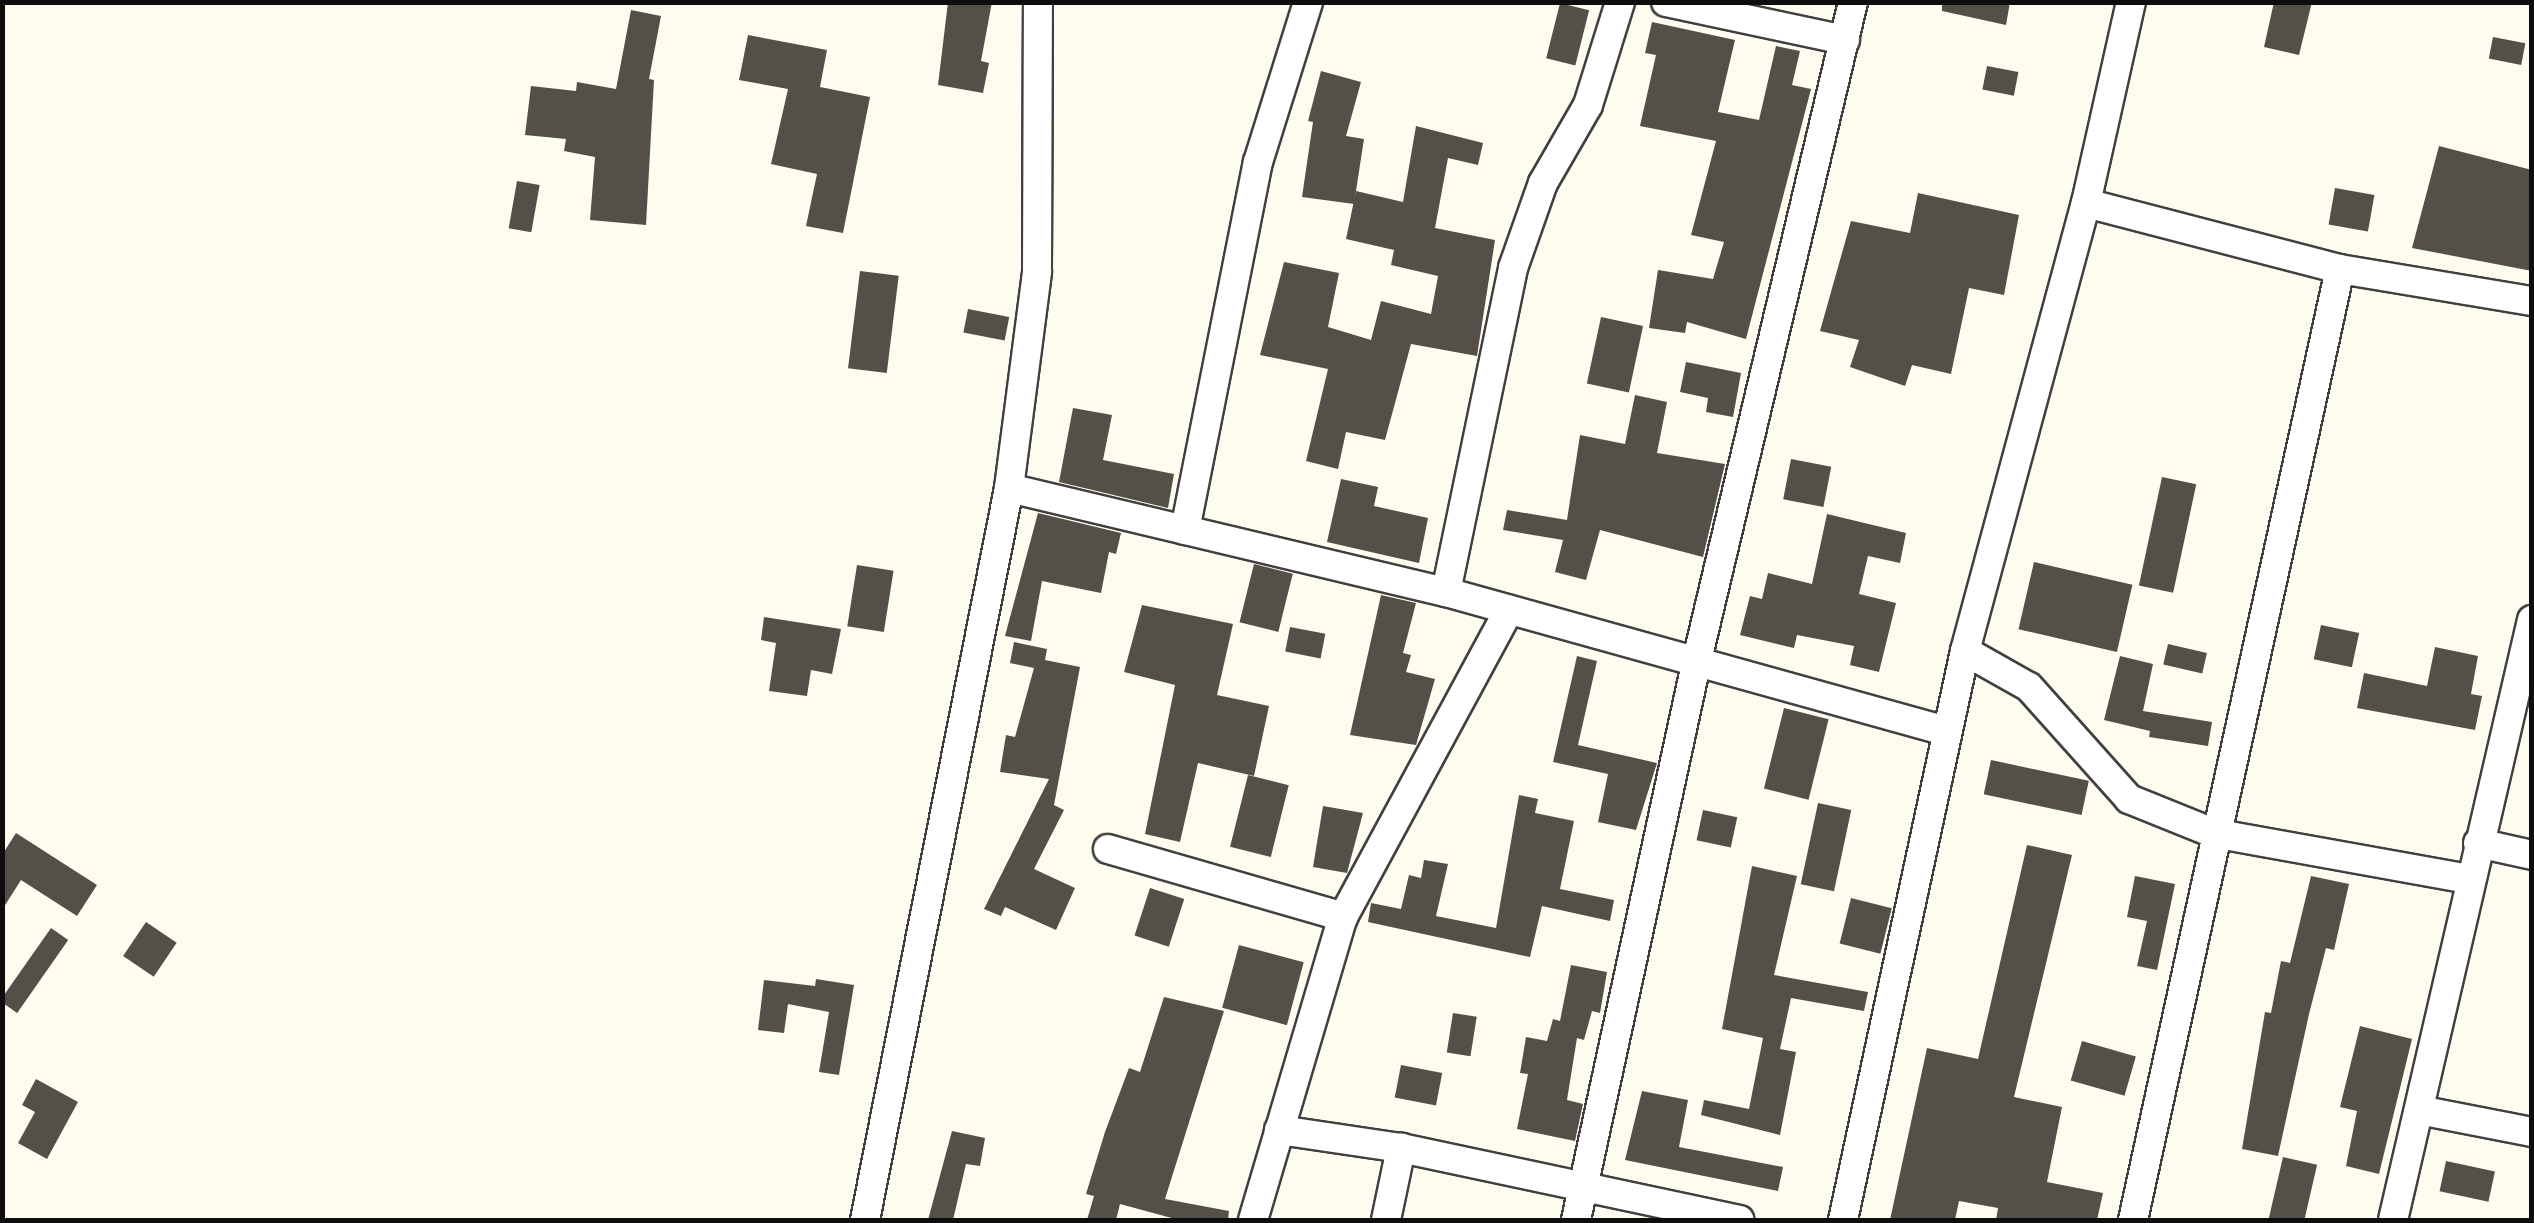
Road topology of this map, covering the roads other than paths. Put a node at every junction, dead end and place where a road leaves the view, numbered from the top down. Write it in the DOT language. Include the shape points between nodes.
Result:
graph roads {
  1 [pos="1038,2"];
  2 [pos="1308,2"];
  3 [pos="1620,2"];
  4 [pos="1666,2"];
  5 [pos="1853,2"];
  6 [pos="2131,2"];
  7 [pos="1845,40"];
  8 [pos="2086,203"];
  9 [pos="2340,269"];
  10 [pos="2532,301"];
  11 [pos="1009,488"];
  12 [pos="1185,530"];
  13 [pos="1446,592"];
  14 [pos="1508,610"];
  15 [pos="2532,620"];
  16 [pos="1965,651"];
  17 [pos="1696,664"];
  18 [pos="1946,732"];
  19 [pos="2213,833"];
  20 [pos="2478,843"];
  21 [pos="1108,850"];
  22 [pos="2532,855"];
  23 [pos="2468,879"];
  24 [pos="1344,917"];
  25 [pos="2419,1110"];
  26 [pos="1280,1130"];
  27 [pos="2532,1132"];
  28 [pos="1401,1148"];
  29 [pos="1583,1189"];
  30 [pos="865,1220"];
  31 [pos="1253,1220"];
  32 [pos="1386,1220"];
  33 [pos="1576,1220"];
  34 [pos="1739,1220"];
  35 [pos="1843,1220"];
  36 [pos="2133,1220"];
  37 [pos="2393,1220"];
  1 -- 11 [label="street" via="1037,271"];
  2 -- 12 [label="street" via="1258,162"];
  3 -- 13 [label="street" via="1588,106 1543,183 1514,268"];
  4 -- 7 [label="street"];
  5 -- 7 [label="street"];
  6 -- 8 [label="street"];
  7 -- 17 [label="street"];
  8 -- 9 [label="street"];
  8 -- 16 [label="street"];
  9 -- 10 [label="street"];
  9 -- 19 [label="street"];
  11 -- 12 [label="street"];
  11 -- 30 [label="street"];
  12 -- 13 [label="street"];
  13 -- 14 [label="street"];
  14 -- 17 [label="street"];
  14 -- 24 [label="street"];
  15 -- 20 [label="street"];
  16 -- 18 [label="street"];
  16 -- 19 [label="street" via="2029,686 2129,798"];
  17 -- 18 [label="street"];
  17 -- 29 [label="street"];
  18 -- 35 [label="street"];
  19 -- 23 [label="street"];
  19 -- 36 [label="street"];
  20 -- 22 [label="street"];
  20 -- 23 [label="street"];
  21 -- 24 [label="street"];
  23 -- 25 [label="street"];
  24 -- 26 [label="street"];
  25 -- 27 [label="street"];
  25 -- 37 [label="street"];
  26 -- 28 [label="street"];
  26 -- 31 [label="street"];
  28 -- 29 [label="street"];
  28 -- 32 [label="street"];
  29 -- 33 [label="street"];
  29 -- 34 [label="street"];
}
